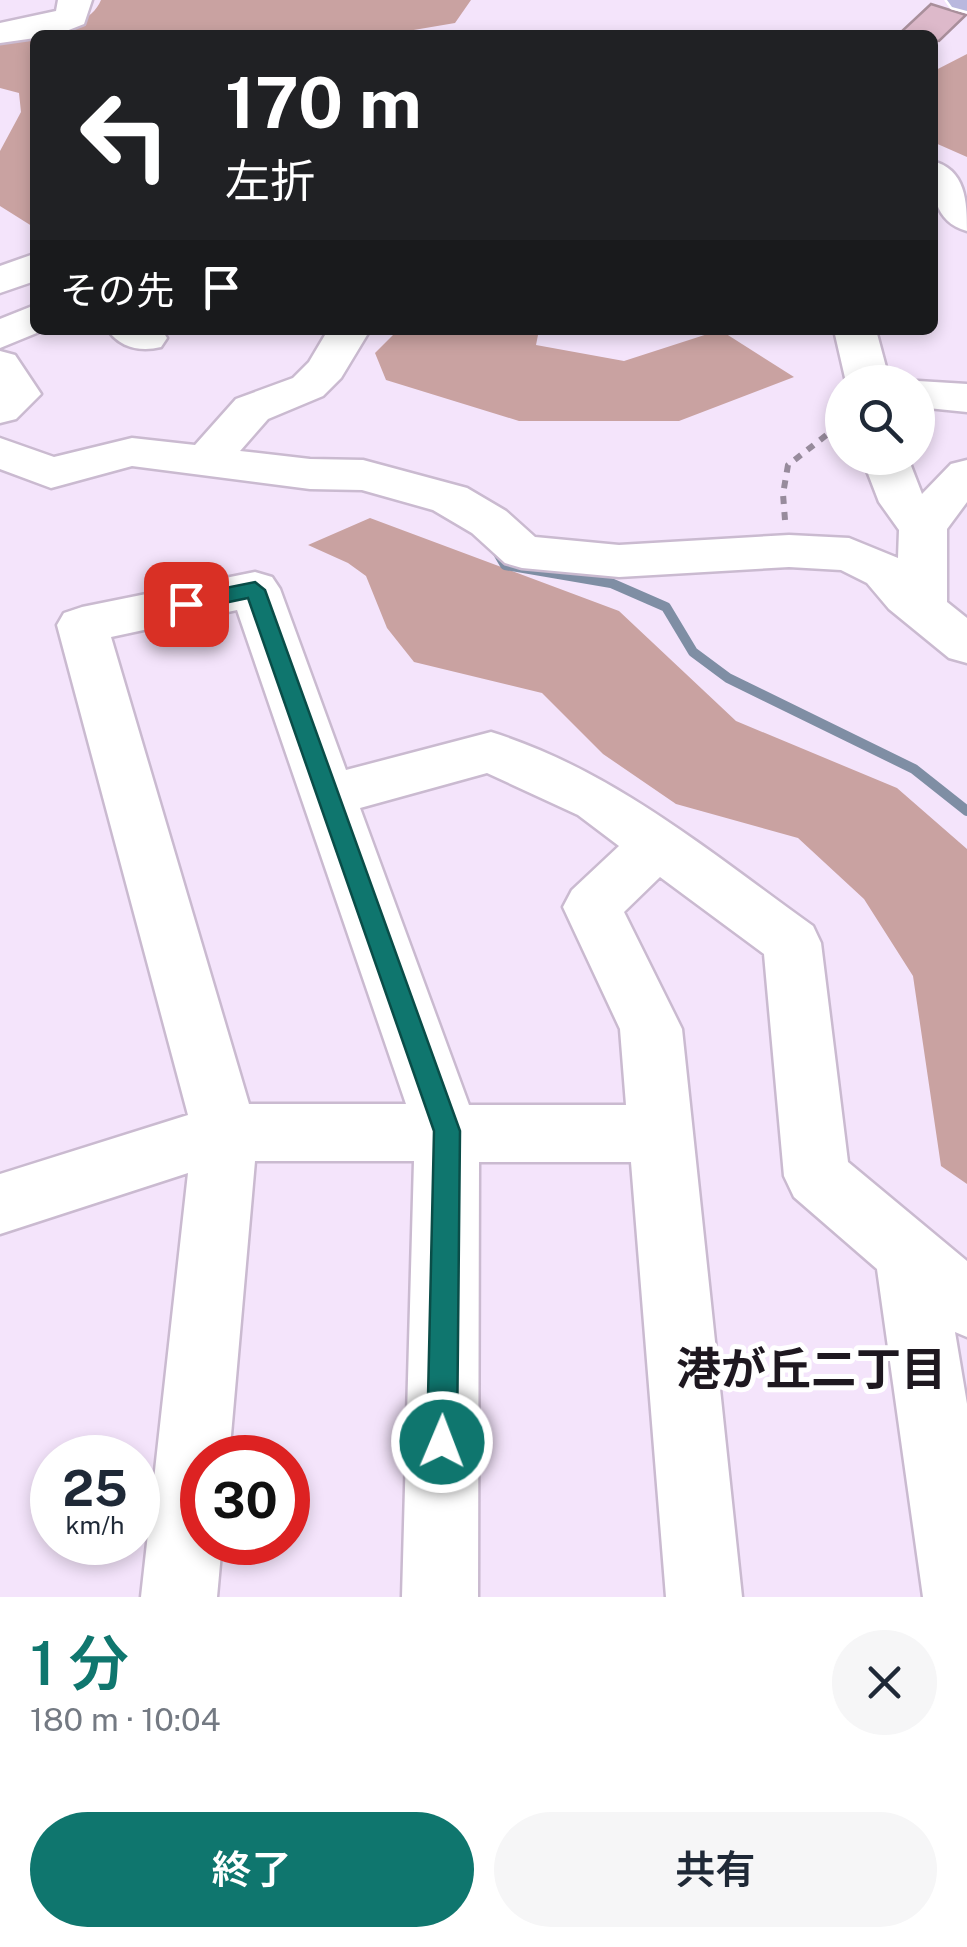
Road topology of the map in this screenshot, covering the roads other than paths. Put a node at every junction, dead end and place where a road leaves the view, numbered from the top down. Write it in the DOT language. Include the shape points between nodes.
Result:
graph roads {
  1 [pos="75,0"];
  2 [pos="0,33"];
  3 [pos="938,180"];
  4 [pos="967,219"];
  5 [pos="30,321"];
  6 [pos="346,335"];
  7 [pos="856,335"];
  8 [pos="0,336"];
  9 [pos="0,364"];
  10 [pos="864,365"];
  11 [pos="935,395"];
  12 [pos="967,398"];
  13 [pos="0,409"];
  14 [pos="0,452"];
  15 [pos="207,460"];
  16 [pos="892,475"];
  17 [pos="967,476"];
  18 [pos="923,528"];
  19 [pos="922,610"];
  20 [pos="967,644"];
  21 [pos="331,795"];
  22 [pos="655,846"];
  23 [pos="447,1131"];
  24 [pos="226,1132"];
  25 [pos="660,1134"];
  26 [pos="0,1204"];
  27 [pos="908,1252"];
  28 [pos="967,1304"];
  29 [pos="179,1597"];
  30 [pos="440,1597"];
  31 [pos="704,1597"];
  32 [pos="962,1597"];
  1 -- 2 [label="street" via="72,17"];
  3 -- 4 [label="street"];
  5 -- 8 [label="street"];
  6 -- 15 [label="street" via="308,387 252,409"];
  7 -- 10 [label="street"];
  9 -- 13 [label="street" via="19,394"];
  11 -- 12 [label="street"];
  14 -- 15 [label="street" via="51,473 132,452"];
  15 -- 19 [label="street" via="364,475 450,499 522,552 620,561 849,554 884,570"];
  16 -- 18 [label="street"];
  17 -- 18 [label="street"];
  18 -- 19 [label="street"];
  19 -- 20 [label="street"];
  21 -- 22 [label="street" via="491,752 597,800"];
  21 -- 23 [label="street"];
  21 -- 24 [label="street" via="255,590 82,624"];
  22 -- 25 [label="street" via="592,908 651,1029"];
  22 -- 27 [label="street" via="792,943 817,1176"];
  23 -- 24 [label="street"];
  23 -- 25 [label="street"];
  23 -- 30 [label="street"];
  24 -- 26 [label="street"];
  24 -- 29 [label="street"];
  25 -- 31 [label="street"];
  27 -- 28 [label="street"];
  27 -- 32 [label="street"];
}
